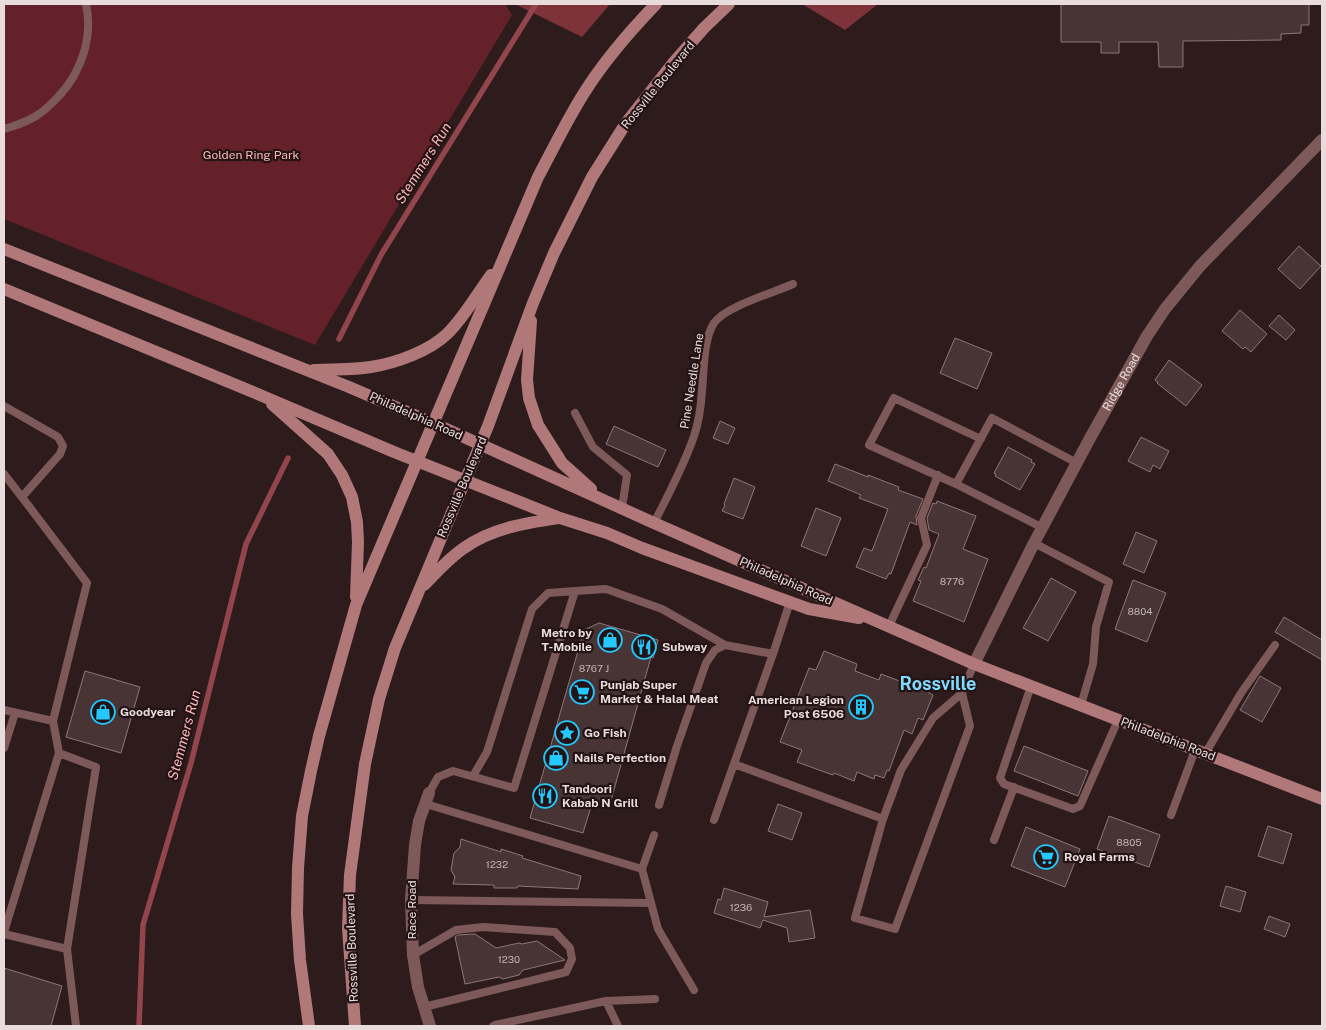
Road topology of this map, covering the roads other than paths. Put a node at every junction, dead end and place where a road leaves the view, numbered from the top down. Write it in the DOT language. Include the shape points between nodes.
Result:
graph roads {
  1 [pos="86,4"];
  2 [pos="656,4"];
  3 [pos="729,4"];
  4 [pos="4,129"];
  5 [pos="1322,140"];
  6 [pos="4,249"];
  7 [pos="506,254"];
  8 [pos="793,284"];
  9 [pos="4,290"];
  10 [pos="533,302"];
  11 [pos="308,370"];
  12 [pos="260,394"];
  13 [pos="4,406"];
  14 [pos="575,413"];
  15 [pos="433,423"];
  16 [pos="980,439"];
  17 [pos="480,444"];
  18 [pos="417,461"];
  19 [pos="1077,463"];
  20 [pos="4,474"];
  21 [pos="938,476"];
  22 [pos="465,480"];
  23 [pos="956,484"];
  24 [pos="22,497"];
  25 [pos="607,502"];
  26 [pos="622,508"];
  27 [pos="560,518"];
  28 [pos="654,523"];
  29 [pos="1043,528"];
  30 [pos="1034,544"];
  31 [pos="421,588"];
  32 [pos="575,591"];
  33 [pos="790,602"];
  34 [pos="356,606"];
  35 [pos="877,621"];
  36 [pos="889,626"];
  37 [pos="1275,644"];
  38 [pos="725,645"];
  39 [pos="773,654"];
  40 [pos="974,664"];
  41 [pos="1031,686"];
  42 [pos="962,693"];
  43 [pos="1081,705"];
  44 [pos="4,710"];
  45 [pos="15,713"];
  46 [pos="1118,720"];
  47 [pos="52,721"];
  48 [pos="4,748"];
  49 [pos="1200,752"];
  50 [pos="59,753"];
  51 [pos="734,764"];
  52 [pos="473,776"];
  53 [pos="1014,787"];
  54 [pos="427,799"];
  55 [pos="1322,799"];
  56 [pos="659,805"];
  57 [pos="1171,815"];
  58 [pos="883,819"];
  59 [pos="714,820"];
  60 [pos="654,835"];
  61 [pos="994,840"];
  62 [pos="642,869"];
  63 [pos="411,900"];
  64 [pos="651,903"];
  65 [pos="4,933"];
  66 [pos="67,949"];
  67 [pos="413,955"];
  68 [pos="694,990"];
  69 [pos="655,999"];
  70 [pos="606,1001"];
  71 [pos="424,1007"];
  72 [pos="76,1026"];
  73 [pos="309,1026"];
  74 [pos="355,1026"];
  75 [pos="430,1026"];
  76 [pos="493,1026"];
  77 [pos="618,1026"];
  1 -- 4 [label="lane" via="88,34 76,74 38,116"];
  2 -- 7 [label="main road" via="605,63 566,122 538,177"];
  3 -- 10 [label="main road, Rossville Boulevard" via="686,48 626,122 592,177"];
  5 -- 19 [label="street, Ridge Road" via="1200,266 1165,309"];
  6 -- 11 [label="main road, Philadelphia Road"];
  7 -- 11 [label="main road" via="454,326 430,346 410,356 370,367"];
  7 -- 15 [label="main road"];
  8 -- 28 [label="lane, Pine Needle Lane" via="733,308 715,323 706,349 694,436"];
  9 -- 12 [label="main road, Philadelphia Road"];
  10 -- 17 [label="main road, Rossville Boulevard"];
  10 -- 25 [label="main road" via="527,380 538,425 562,463"];
  11 -- 15 [label="main road, Philadelphia Road"];
  12 -- 18 [label="main road, Philadelphia Road"];
  12 -- 34 [label="main road" via="328,454 352,497 358,542"];
  13 -- 24 [label="lane" via="58,437 63,446 60,454"];
  14 -- 26 [label="lane" via="593,447 627,475"];
  15 -- 17 [label="main road, Philadelphia Road"];
  15 -- 18 [label="main road"];
  16 -- 19 [label="lane" via="992,418"];
  16 -- 21 [label="lane" via="894,398 869,444"];
  16 -- 23 [label="lane"];
  17 -- 22 [label="main road, Rossville Boulevard"];
  17 -- 25 [label="main road, Philadelphia Road"];
  18 -- 22 [label="main road, Philadelphia Road"];
  18 -- 34 [label="main road"];
  19 -- 29 [label="street, Ridge Road"];
  20 -- 24 [label="lane"];
  21 -- 23 [label="lane"];
  21 -- 36 [label="lane" via="922,518 927,545"];
  22 -- 27 [label="main road, Philadelphia Road"];
  22 -- 31 [label="main road, Rossville Boulevard"];
  23 -- 29 [label="lane"];
  24 -- 47 [label="lane" via="87,583"];
  25 -- 26 [label="main road, Philadelphia Road"];
  26 -- 28 [label="main road, Philadelphia Road"];
  27 -- 31 [label="main road" via="501,529 480,538 456,554"];
  27 -- 33 [label="main road, Philadelphia Road"];
  28 -- 35 [label="main road, Philadelphia Road"];
  29 -- 30 [label="street, Ridge Road"];
  30 -- 40 [label="street, Ridge Road"];
  30 -- 43 [label="lane" via="1109,582 1096,627 1093,664"];
  31 -- 74 [label="main road, Rossville Boulevard" via="395,648 379,698 364,764 349,892 348,928"];
  32 -- 38 [label="lane" via="606,588 662,609"];
  32 -- 52 [label="lane" via="548,593 532,609 487,752"];
  32 -- 52 [label="lane" via="514,788"];
  33 -- 35 [label="main road, Philadelphia Road"];
  33 -- 39 [label="lane"];
  34 -- 73 [label="main road" via="319,736 302,816 297,914"];
  35 -- 36 [label="main road, Philadelphia Road"];
  36 -- 40 [label="main road, Philadelphia Road"];
  37 -- 49 [label="lane"];
  38 -- 39 [label="lane"];
  38 -- 56 [label="lane" via="715,650 706,663"];
  39 -- 51 [label="lane"];
  40 -- 41 [label="main road, Philadelphia Road"];
  40 -- 42 [label="lane"];
  41 -- 43 [label="main road, Philadelphia Road"];
  41 -- 53 [label="lane" via="1000,778 1004,784"];
  42 -- 58 [label="lane" via="933,718 901,770"];
  42 -- 58 [label="lane" via="970,726 895,929 855,918"];
  43 -- 46 [label="main road, Philadelphia Road"];
  44 -- 45 [label="lane"];
  45 -- 47 [label="lane"];
  45 -- 48 [label="lane"];
  46 -- 49 [label="main road, Philadelphia Road"];
  46 -- 53 [label="lane" via="1080,806 1073,809"];
  47 -- 50 [label="lane"];
  49 -- 55 [label="main road, Philadelphia Road"];
  49 -- 57 [label="lane"];
  50 -- 65 [label="lane"];
  50 -- 66 [label="lane" via="96,767"];
  51 -- 58 [label="lane"];
  51 -- 59 [label="lane"];
  52 -- 54 [label="lane" via="454,771 438,777"];
  53 -- 61 [label="lane"];
  54 -- 62 [label="lane"];
  54 -- 63 [label="street, Race Road" via="415,845"];
  60 -- 62 [label="lane"];
  62 -- 64 [label="lane"];
  63 -- 64 [label="lane"];
  63 -- 67 [label="street, Race Road"];
  64 -- 68 [label="lane" via="658,929"];
  65 -- 66 [label="lane"];
  66 -- 72 [label="lane"];
  67 -- 71 [label="street, Race Road"];
  67 -- 71 [label="lane" via="456,930 483,927 555,932 570,948 572,959 566,972"];
  69 -- 70 [label="lane"];
  70 -- 76 [label="lane"];
  70 -- 77 [label="lane"];
  71 -- 75 [label="street, Race Road"];
}
